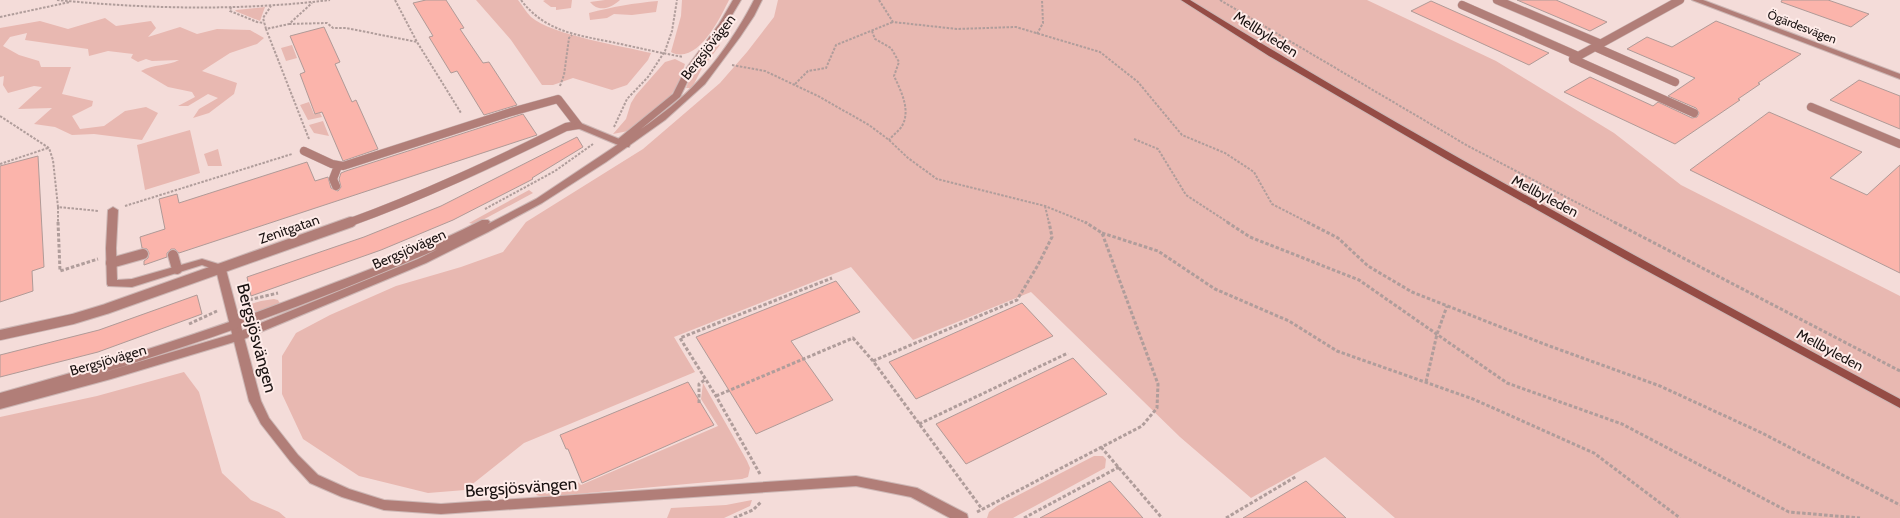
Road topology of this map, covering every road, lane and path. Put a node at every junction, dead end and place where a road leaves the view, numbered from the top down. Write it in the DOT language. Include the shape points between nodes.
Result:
graph roads {
  1 [pos="57,0"];
  2 [pos="330,0"];
  3 [pos="395,0"];
  4 [pos="520,0"];
  5 [pos="677,0"];
  6 [pos="737,0"];
  7 [pos="758,0"];
  8 [pos="879,0"];
  9 [pos="1042,0"];
  10 [pos="1185,0"];
  11 [pos="1220,0"];
  12 [pos="1497,0"];
  13 [pos="1680,0"];
  14 [pos="1696,0"];
  15 [pos="70,1"];
  16 [pos="312,3"];
  17 [pos="1462,5"];
  18 [pos="271,6"];
  19 [pos="231,7"];
  20 [pos="0,17"];
  21 [pos="893,22"];
  22 [pos="264,23"];
  23 [pos="288,24"];
  24 [pos="266,28"];
  25 [pos="872,30"];
  26 [pos="1037,34"];
  27 [pos="572,35"];
  28 [pos="417,42"];
  29 [pos="1598,45"];
  30 [pos="664,54"];
  31 [pos="687,58"];
  32 [pos="1574,59"];
  33 [pos="732,65"];
  34 [pos="1900,77"];
  35 [pos="1674,82"];
  36 [pos="795,84"];
  37 [pos="558,99"];
  38 [pos="1811,107"];
  39 [pos="1694,113"];
  40 [pos="0,116"];
  41 [pos="578,125"];
  42 [pos="469,126"];
  43 [pos="603,137"];
  44 [pos="1134,139"];
  45 [pos="889,140"];
  46 [pos="622,144"];
  47 [pos="1900,144"];
  48 [pos="49,148"];
  49 [pos="304,151"];
  50 [pos="0,164"];
  51 [pos="338,166"];
  52 [pos="336,186"];
  53 [pos="1045,206"];
  54 [pos="58,208"];
  55 [pos="113,210"];
  56 [pos="480,212"];
  57 [pos="1102,233"];
  58 [pos="143,254"];
  59 [pos="173,255"];
  60 [pos="111,259"];
  61 [pos="221,268"];
  62 [pos="177,269"];
  63 [pos="832,278"];
  64 [pos="284,292"];
  65 [pos="231,306"];
  66 [pos="1447,306"];
  67 [pos="188,325"];
  68 [pos="238,331"];
  69 [pos="1436,334"];
  70 [pos="0,335"];
  71 [pos="1068,354"];
  72 [pos="873,362"];
  73 [pos="1900,371"];
  74 [pos="706,379"];
  75 [pos="1426,382"];
  76 [pos="716,396"];
  77 [pos="0,397"];
  78 [pos="699,404"];
  79 [pos="1900,404"];
  80 [pos="0,405"];
  81 [pos="919,424"];
  82 [pos="1101,447"];
  83 [pos="1119,467"];
  84 [pos="1297,476"];
  85 [pos="763,486"];
  86 [pos="1900,505"];
  87 [pos="982,509"];
  88 [pos="966,516"];
  89 [pos="734,518"];
  90 [pos="1024,518"];
  91 [pos="1162,518"];
  92 [pos="1226,518"];
  93 [pos="1680,518"];
  94 [pos="1860,518"];
  1 -- 15 [label="path"];
  2 -- 16 [label="path"];
  3 -- 28 [label="path"];
  4 -- 27 [label="path" via="536,17"];
  5 -- 30 [label="path" via="677,9"];
  6 -- 46 [label="street, Bergsjövägen" via="722,25 688,70 677,96"];
  7 -- 46 [label="street, Bergsjövägen" via="736,37 702,82 662,118"];
  8 -- 21 [label="path"];
  9 -- 26 [label="path" via="1043,23"];
  10 -- 79 [label="main road, Mellbyleden" via="1266,51 1478,175"];
  11 -- 73 [label="path" via="1468,146"];
  12 -- 29 [label="lane"];
  13 -- 29 [label="lane"];
  14 -- 34 [label="street, Ögärdesvägen"];
  15 -- 19 [label="path" via="142,7"];
  15 -- 20 [label="path"];
  16 -- 18 [label="path"];
  16 -- 23 [label="path"];
  17 -- 32 [label="lane"];
  18 -- 19 [label="path"];
  18 -- 22 [label="path" via="263,18"];
  19 -- 22 [label="path" via="230,11"];
  21 -- 25 [label="path"];
  21 -- 26 [label="path" via="957,29 1016,26"];
  22 -- 24 [label="path"];
  23 -- 24 [label="path"];
  23 -- 28 [label="path" via="327,23 333,28 346,28"];
  24 -- 49 [label="path" via="309,139"];
  25 -- 36 [label="path" via="836,45 826,68 808,71"];
  25 -- 45 [label="path" via="875,40 891,48 899,62 894,76 901,90 906,114 903,125"];
  26 -- 66 [label="path" via="1100,52 1138,82 1182,134 1225,153 1254,172 1272,204 1338,238 1368,266 1387,278 1412,292"];
  27 -- 30 [label="path"];
  27 -- 37 [label="path" via="569,38"];
  28 -- 42 [label="path"];
  29 -- 32 [label="lane"];
  29 -- 35 [label="lane"];
  30 -- 31 [label="path"];
  30 -- 43 [label="path" via="648,77 626,101 620,119"];
  32 -- 39 [label="lane"];
  33 -- 36 [label="path" via="765,71"];
  36 -- 45 [label="path" via="869,125"];
  37 -- 41 [label="lane"];
  37 -- 42 [label="lane"];
  38 -- 47 [label="lane"];
  40 -- 48 [label="path"];
  41 -- 43 [label="street"];
  41 -- 61 [label="lane, Zenitgatan" via="548,135 422,196"];
  42 -- 51 [label="lane"];
  43 -- 46 [label="street"];
  43 -- 56 [label="path" via="584,152"];
  44 -- 69 [label="path" via="1158,149 1186,195 1250,237 1358,280"];
  45 -- 53 [label="path" via="937,179"];
  46 -- 68 [label="street, Bergsjövägen" via="539,201 458,244 422,261"];
  48 -- 50 [label="path"];
  48 -- 54 [label="path" via="53,160"];
  49 -- 51 [label="lane" via="316,154"];
  49 -- 55 [label="path"];
  51 -- 52 [label="lane" via="333,179"];
  53 -- 57 [label="path" via="1084,221"];
  53 -- 72 [label="path" via="1052,237 1017,300"];
  54 -- 55 [label="path" via="106,212"];
  54 -- 60 [label="path" via="60,271"];
  55 -- 60 [label="street"];
  57 -- 75 [label="path" via="1158,251 1215,289 1289,321 1337,351"];
  57 -- 82 [label="path" via="1158,384 1157,408 1142,426"];
  58 -- 60 [label="lane"];
  59 -- 62 [label="lane"];
  60 -- 62 [label="street" via="112,284 132,283"];
  61 -- 62 [label="street" via="202,262"];
  61 -- 65 [label="street, Bergsjösvängen"];
  61 -- 70 [label="lane, Zenitgatan" via="106,309"];
  63 -- 74 [label="path" via="680,338"];
  64 -- 65 [label="path" via="253,297"];
  65 -- 67 [label="path"];
  65 -- 68 [label="street, Bergsjösvängen"];
  66 -- 69 [label="path"];
  66 -- 86 [label="path" via="1660,386 1762,434"];
  68 -- 77 [label="street, Bergsjövägen"];
  68 -- 80 [label="street, Bergsjövägen" via="111,376"];
  68 -- 85 [label="street, Bergsjösvängen" via="255,401 265,421 294,458 314,479 384,505 441,509"];
  69 -- 75 [label="path"];
  69 -- 94 [label="path" via="1507,383 1622,424 1789,512"];
  71 -- 81 [label="path"];
  72 -- 76 [label="path" via="853,338"];
  72 -- 81 [label="path"];
  74 -- 76 [label="path"];
  74 -- 78 [label="path" via="699,384"];
  75 -- 93 [label="path" via="1473,399 1594,453"];
  76 -- 85 [label="path" via="762,478"];
  81 -- 87 [label="path"];
  82 -- 83 [label="path"];
  82 -- 87 [label="path"];
  83 -- 90 [label="path"];
  83 -- 91 [label="path"];
  84 -- 92 [label="path"];
  85 -- 88 [label="street, Bergsjösvängen" via="856,481 913,492"];
  85 -- 89 [label="path" via="763,497 759,505"];
  87 -- 88 [label="path"];
}
